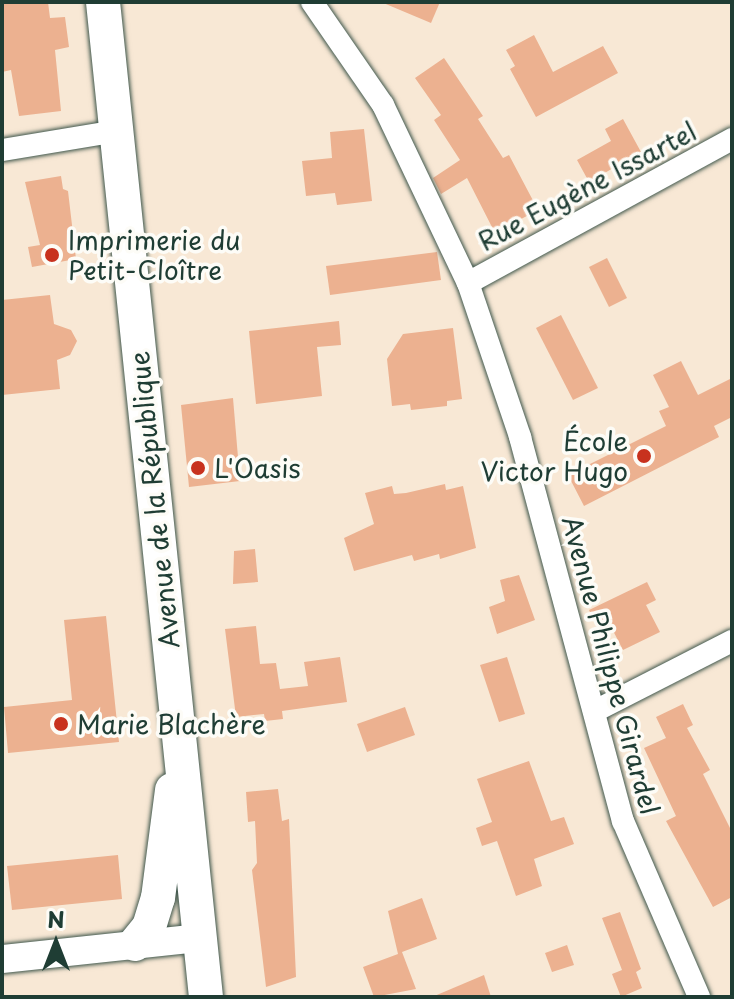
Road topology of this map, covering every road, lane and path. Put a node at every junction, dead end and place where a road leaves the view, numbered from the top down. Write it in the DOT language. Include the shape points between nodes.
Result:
graph roads {
  1 [pos="103,2"];
  2 [pos="312,2"];
  3 [pos="117,131"];
  4 [pos="732,139"];
  5 [pos="2,150"];
  6 [pos="468,283"];
  7 [pos="732,641"];
  8 [pos="595,711"];
  9 [pos="180,759"];
  10 [pos="198,938"];
  11 [pos="135,944"];
  12 [pos="2,959"];
  13 [pos="206,997"];
  14 [pos="699,997"];
  1 -- 3 [label="main road, Avenue de la République"];
  2 -- 6 [label="street, Avenue Philippe Girardel" via="383,105"];
  3 -- 5 [label="street"];
  3 -- 9 [label="main road, Avenue de la République"];
  4 -- 6 [label="street, Rue Eugène Issartel"];
  6 -- 8 [label="street, Avenue Philippe Girardel" via="520,437"];
  7 -- 8 [label="street"];
  8 -- 14 [label="street, Avenue Philippe Girardel" via="623,821"];
  9 -- 10 [label="main road, Avenue de la République"];
  9 -- 11 [label="main road" via="165,820 158,898 149,927"];
  10 -- 11 [label="street"];
  10 -- 13 [label="main road, Avenue de la République"];
  11 -- 12 [label="street"];
}
